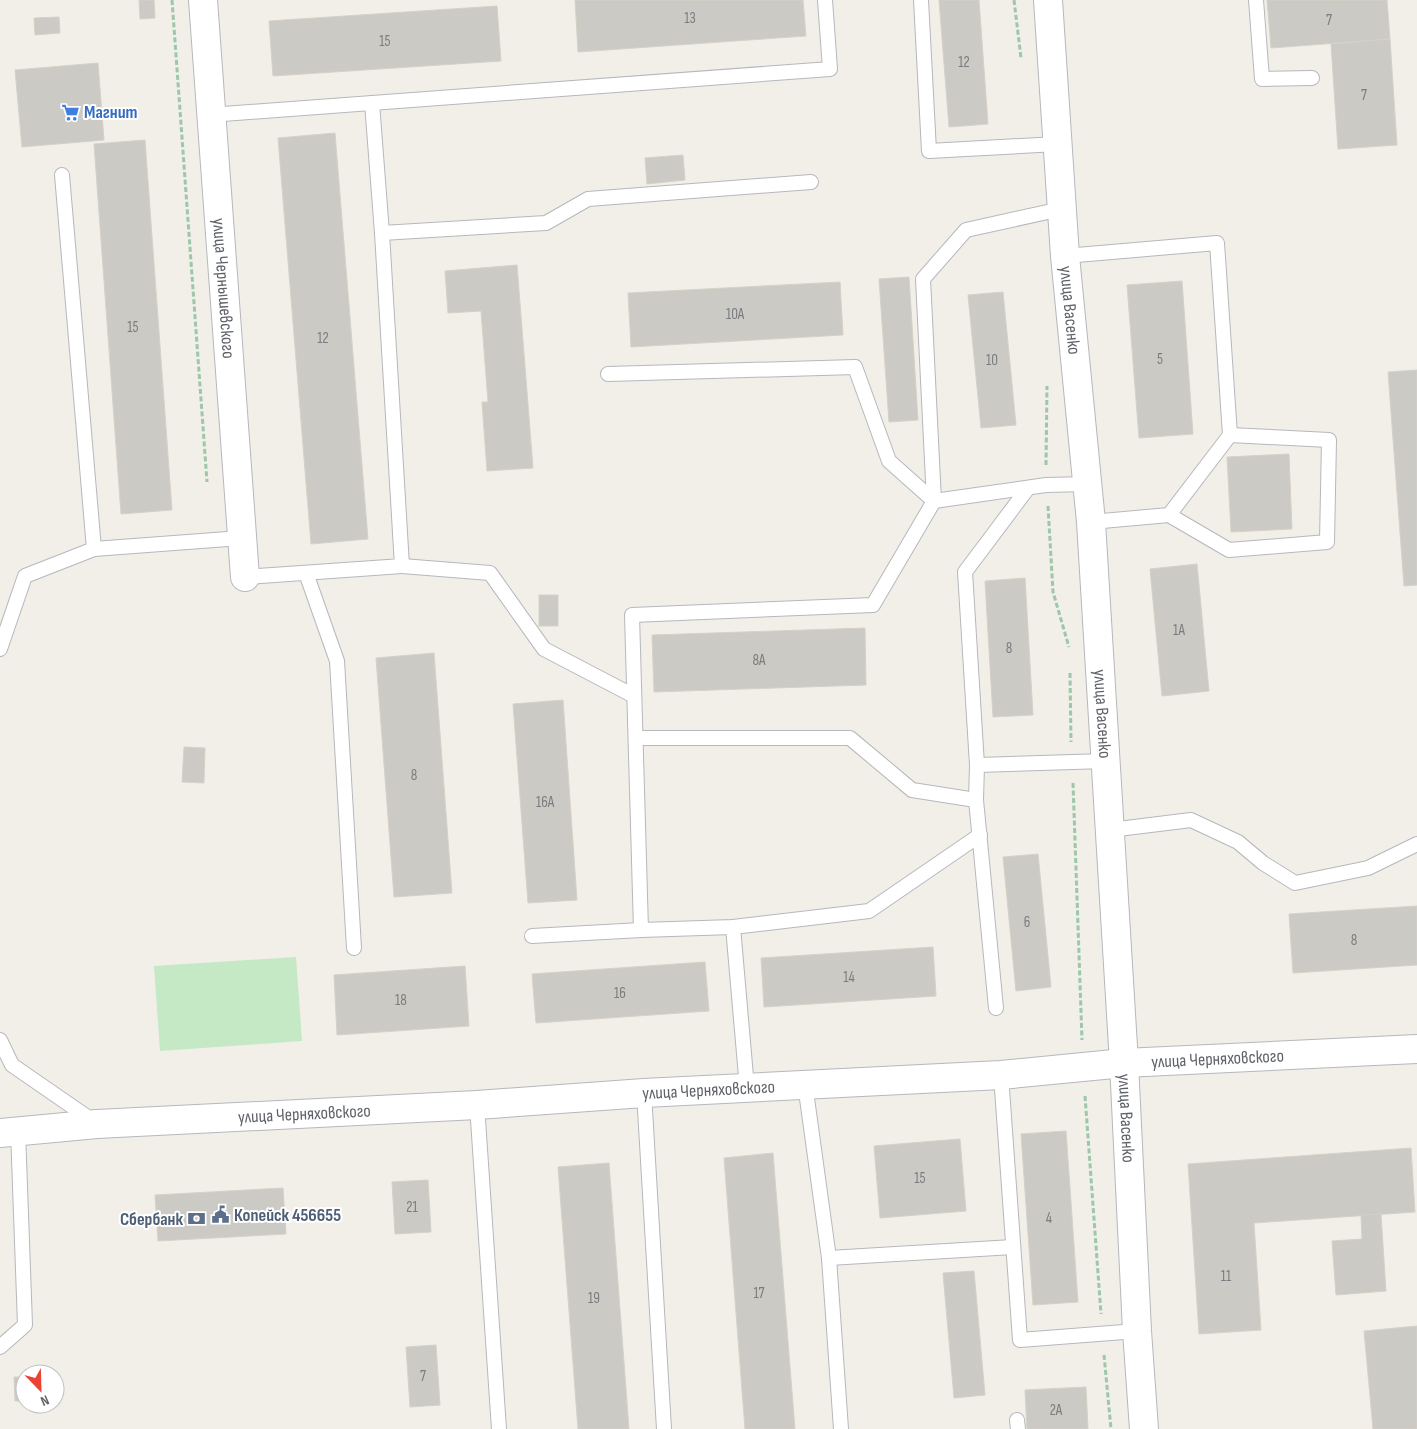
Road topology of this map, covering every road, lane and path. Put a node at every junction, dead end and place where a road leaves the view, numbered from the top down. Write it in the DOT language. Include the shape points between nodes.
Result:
graph roads {
  1 [pos="172,0"];
  2 [pos="203,0"];
  3 [pos="825,0"];
  4 [pos="921,0"];
  5 [pos="1014,0"];
  6 [pos="1048,0"];
  7 [pos="1256,0"];
  8 [pos="1021,58"];
  9 [pos="1312,78"];
  10 [pos="372,103"];
  11 [pos="210,114"];
  12 [pos="1057,144"];
  13 [pos="62,175"];
  14 [pos="811,182"];
  15 [pos="1061,209"];
  16 [pos="382,233"];
  17 [pos="1065,256"];
  18 [pos="608,374"];
  19 [pos="1047,380"];
  20 [pos="1230,435"];
  21 [pos="207,482"];
  22 [pos="1087,484"];
  23 [pos="1046,485"];
  24 [pos="1028,488"];
  25 [pos="934,501"];
  26 [pos="1169,515"];
  27 [pos="1090,522"];
  28 [pos="242,538"];
  29 [pos="94,549"];
  30 [pos="402,566"];
  31 [pos="306,573"];
  32 [pos="245,577"];
  33 [pos="1069,648"];
  34 [pos="0,649"];
  35 [pos="1069,667"];
  36 [pos="634,696"];
  37 [pos="636,738"];
  38 [pos="1106,761"];
  39 [pos="1072,762"];
  40 [pos="977,765"];
  41 [pos="976,800"];
  42 [pos="1110,830"];
  43 [pos="980,835"];
  44 [pos="1417,844"];
  45 [pos="733,927"];
  46 [pos="641,930"];
  47 [pos="532,936"];
  48 [pos="354,948"];
  49 [pos="996,1008"];
  50 [pos="0,1040"];
  51 [pos="1417,1049"];
  52 [pos="1124,1063"];
  53 [pos="1083,1068"];
  54 [pos="1001,1075"];
  55 [pos="805,1084"];
  56 [pos="747,1088"];
  57 [pos="644,1093"];
  58 [pos="477,1105"];
  59 [pos="97,1124"];
  60 [pos="9,1132"];
  61 [pos="1014,1247"];
  62 [pos="829,1258"];
  63 [pos="1137,1331"];
  64 [pos="1102,1334"];
  65 [pos="0,1346"];
  66 [pos="499,1429"];
  67 [pos="664,1429"];
  68 [pos="840,1429"];
  69 [pos="1111,1429"];
  70 [pos="1144,1429"];
  1 -- 21 [label="path"];
  2 -- 11 [label="street, улица Чернышевского"];
  3 -- 10 [label="lane" via="830,69"];
  4 -- 12 [label="lane" via="930,151"];
  5 -- 8 [label="path"];
  6 -- 12 [label="street, улица Васенко"];
  7 -- 9 [label="lane" via="1262,79"];
  10 -- 11 [label="lane"];
  10 -- 16 [label="lane"];
  11 -- 28 [label="street, улица Чернышевского"];
  12 -- 15 [label="street, улица Васенко"];
  13 -- 29 [label="lane"];
  14 -- 16 [label="lane" via="588,199 546,223"];
  15 -- 17 [label="street, улица Васенко"];
  15 -- 25 [label="lane" via="966,230 922,279"];
  16 -- 30 [label="lane"];
  17 -- 20 [label="lane" via="1217,244"];
  17 -- 22 [label="street, улица Васенко"];
  18 -- 25 [label="lane" via="855,367 889,461"];
  19 -- 23 [label="path"];
  20 -- 26 [label="lane"];
  20 -- 26 [label="lane" via="1329,440 1327,542 1229,550"];
  22 -- 23 [label="lane"];
  22 -- 27 [label="street, улица Васенко"];
  23 -- 24 [label="lane"];
  23 -- 33 [label="path" via="1053,592"];
  24 -- 25 [label="lane"];
  24 -- 40 [label="lane" via="965,572"];
  25 -- 36 [label="lane" via="873,605 632,615"];
  26 -- 27 [label="lane"];
  27 -- 38 [label="street, улица Васенко"];
  28 -- 29 [label="lane"];
  28 -- 32 [label="street, улица Чернышевского"];
  29 -- 34 [label="lane" via="25,576"];
  30 -- 31 [label="lane"];
  30 -- 36 [label="lane" via="490,573 544,649"];
  31 -- 32 [label="lane"];
  31 -- 48 [label="lane" via="337,661"];
  35 -- 39 [label="path"];
  36 -- 37 [label="lane"];
  37 -- 41 [label="lane" via="850,738 912,790"];
  37 -- 46 [label="lane"];
  38 -- 39 [label="lane"];
  38 -- 42 [label="street, улица Васенко"];
  39 -- 40 [label="lane"];
  39 -- 53 [label="path"];
  40 -- 41 [label="lane"];
  41 -- 43 [label="lane"];
  42 -- 44 [label="lane" via="1191,820 1238,842 1263,863 1295,882 1368,868"];
  42 -- 52 [label="street, улица Васенко"];
  43 -- 45 [label="lane" via="869,911"];
  43 -- 49 [label="lane"];
  45 -- 46 [label="lane"];
  45 -- 56 [label="lane"];
  46 -- 47 [label="lane"];
  50 -- 59 [label="lane" via="12,1065"];
  51 -- 52 [label="street, улица Черняховского"];
  52 -- 53 [label="street, улица Черняховского"];
  52 -- 63 [label="street, улица Васенко"];
  53 -- 54 [label="street, улица Черняховского"];
  53 -- 64 [label="path"];
  54 -- 55 [label="street, улица Черняховского"];
  54 -- 61 [label="lane"];
  55 -- 56 [label="street, улица Черняховского"];
  55 -- 62 [label="lane"];
  56 -- 57 [label="street, улица Черняховского"];
  57 -- 58 [label="street, улица Черняховского"];
  57 -- 67 [label="lane"];
  58 -- 59 [label="street, улица Черняховского"];
  58 -- 66 [label="lane"];
  59 -- 60 [label="street, улица Черняховского"];
  60 -- 65 [label="lane" via="25,1325"];
  61 -- 62 [label="lane"];
  61 -- 64 [label="lane" via="1020,1340"];
  62 -- 68 [label="lane"];
  63 -- 64 [label="lane"];
  63 -- 70 [label="street, улица Васенко"];
  64 -- 69 [label="path"];
}
